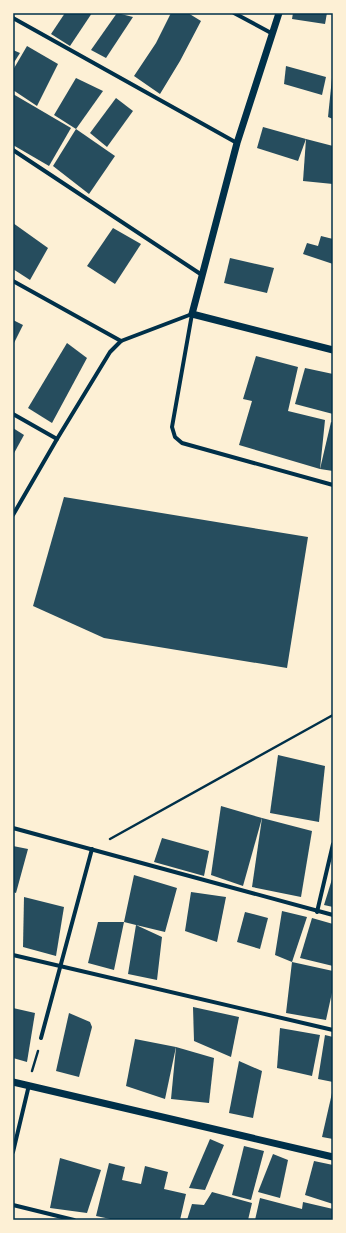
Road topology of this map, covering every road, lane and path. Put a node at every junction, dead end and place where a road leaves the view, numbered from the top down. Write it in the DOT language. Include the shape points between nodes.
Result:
graph roads {
  1 [pos="234,13"];
  2 [pos="280,13"];
  3 [pos="13,18"];
  4 [pos="272,34"];
  5 [pos="237,143"];
  6 [pos="13,150"];
  7 [pos="202,274"];
  8 [pos="13,281"];
  9 [pos="192,314"];
  10 [pos="121,341"];
  11 [pos="333,350"];
  12 [pos="13,414"];
  13 [pos="57,439"];
  14 [pos="333,485"];
  15 [pos="13,515"];
  16 [pos="333,715"];
  17 [pos="13,828"];
  18 [pos="333,844"];
  19 [pos="92,849"];
  20 [pos="317,912"];
  21 [pos="333,915"];
  22 [pos="13,955"];
  23 [pos="60,967"];
  24 [pos="333,1030"];
  25 [pos="41,1038"];
  26 [pos="13,1082"];
  27 [pos="29,1085"];
  28 [pos="13,1152"];
  29 [pos="333,1157"];
  30 [pos="13,1205"];
  31 [pos="74,1220"];
  1 -- 4 [label="street"];
  2 -- 4 [label="street"];
  3 -- 5 [label="street"];
  4 -- 5 [label="street"];
  5 -- 7 [label="street"];
  6 -- 7 [label="street"];
  7 -- 9 [label="street"];
  8 -- 10 [label="street"];
  9 -- 10 [label="street"];
  9 -- 11 [label="street"];
  9 -- 14 [label="street" via="172,427 175,437 182,443"];
  10 -- 13 [label="street" via="110,352"];
  12 -- 13 [label="street"];
  13 -- 15 [label="street"];
  16 -- 19 [label="path"];
  17 -- 19 [label="street"];
  18 -- 20 [label="street"];
  19 -- 20 [label="street"];
  19 -- 23 [label="street"];
  20 -- 21 [label="street"];
  22 -- 23 [label="street"];
  23 -- 24 [label="street"];
  23 -- 25 [label="street"];
  25 -- 27 [label="path"];
  26 -- 27 [label="street"];
  27 -- 28 [label="street"];
  27 -- 29 [label="street"];
  30 -- 31 [label="street"];
}
